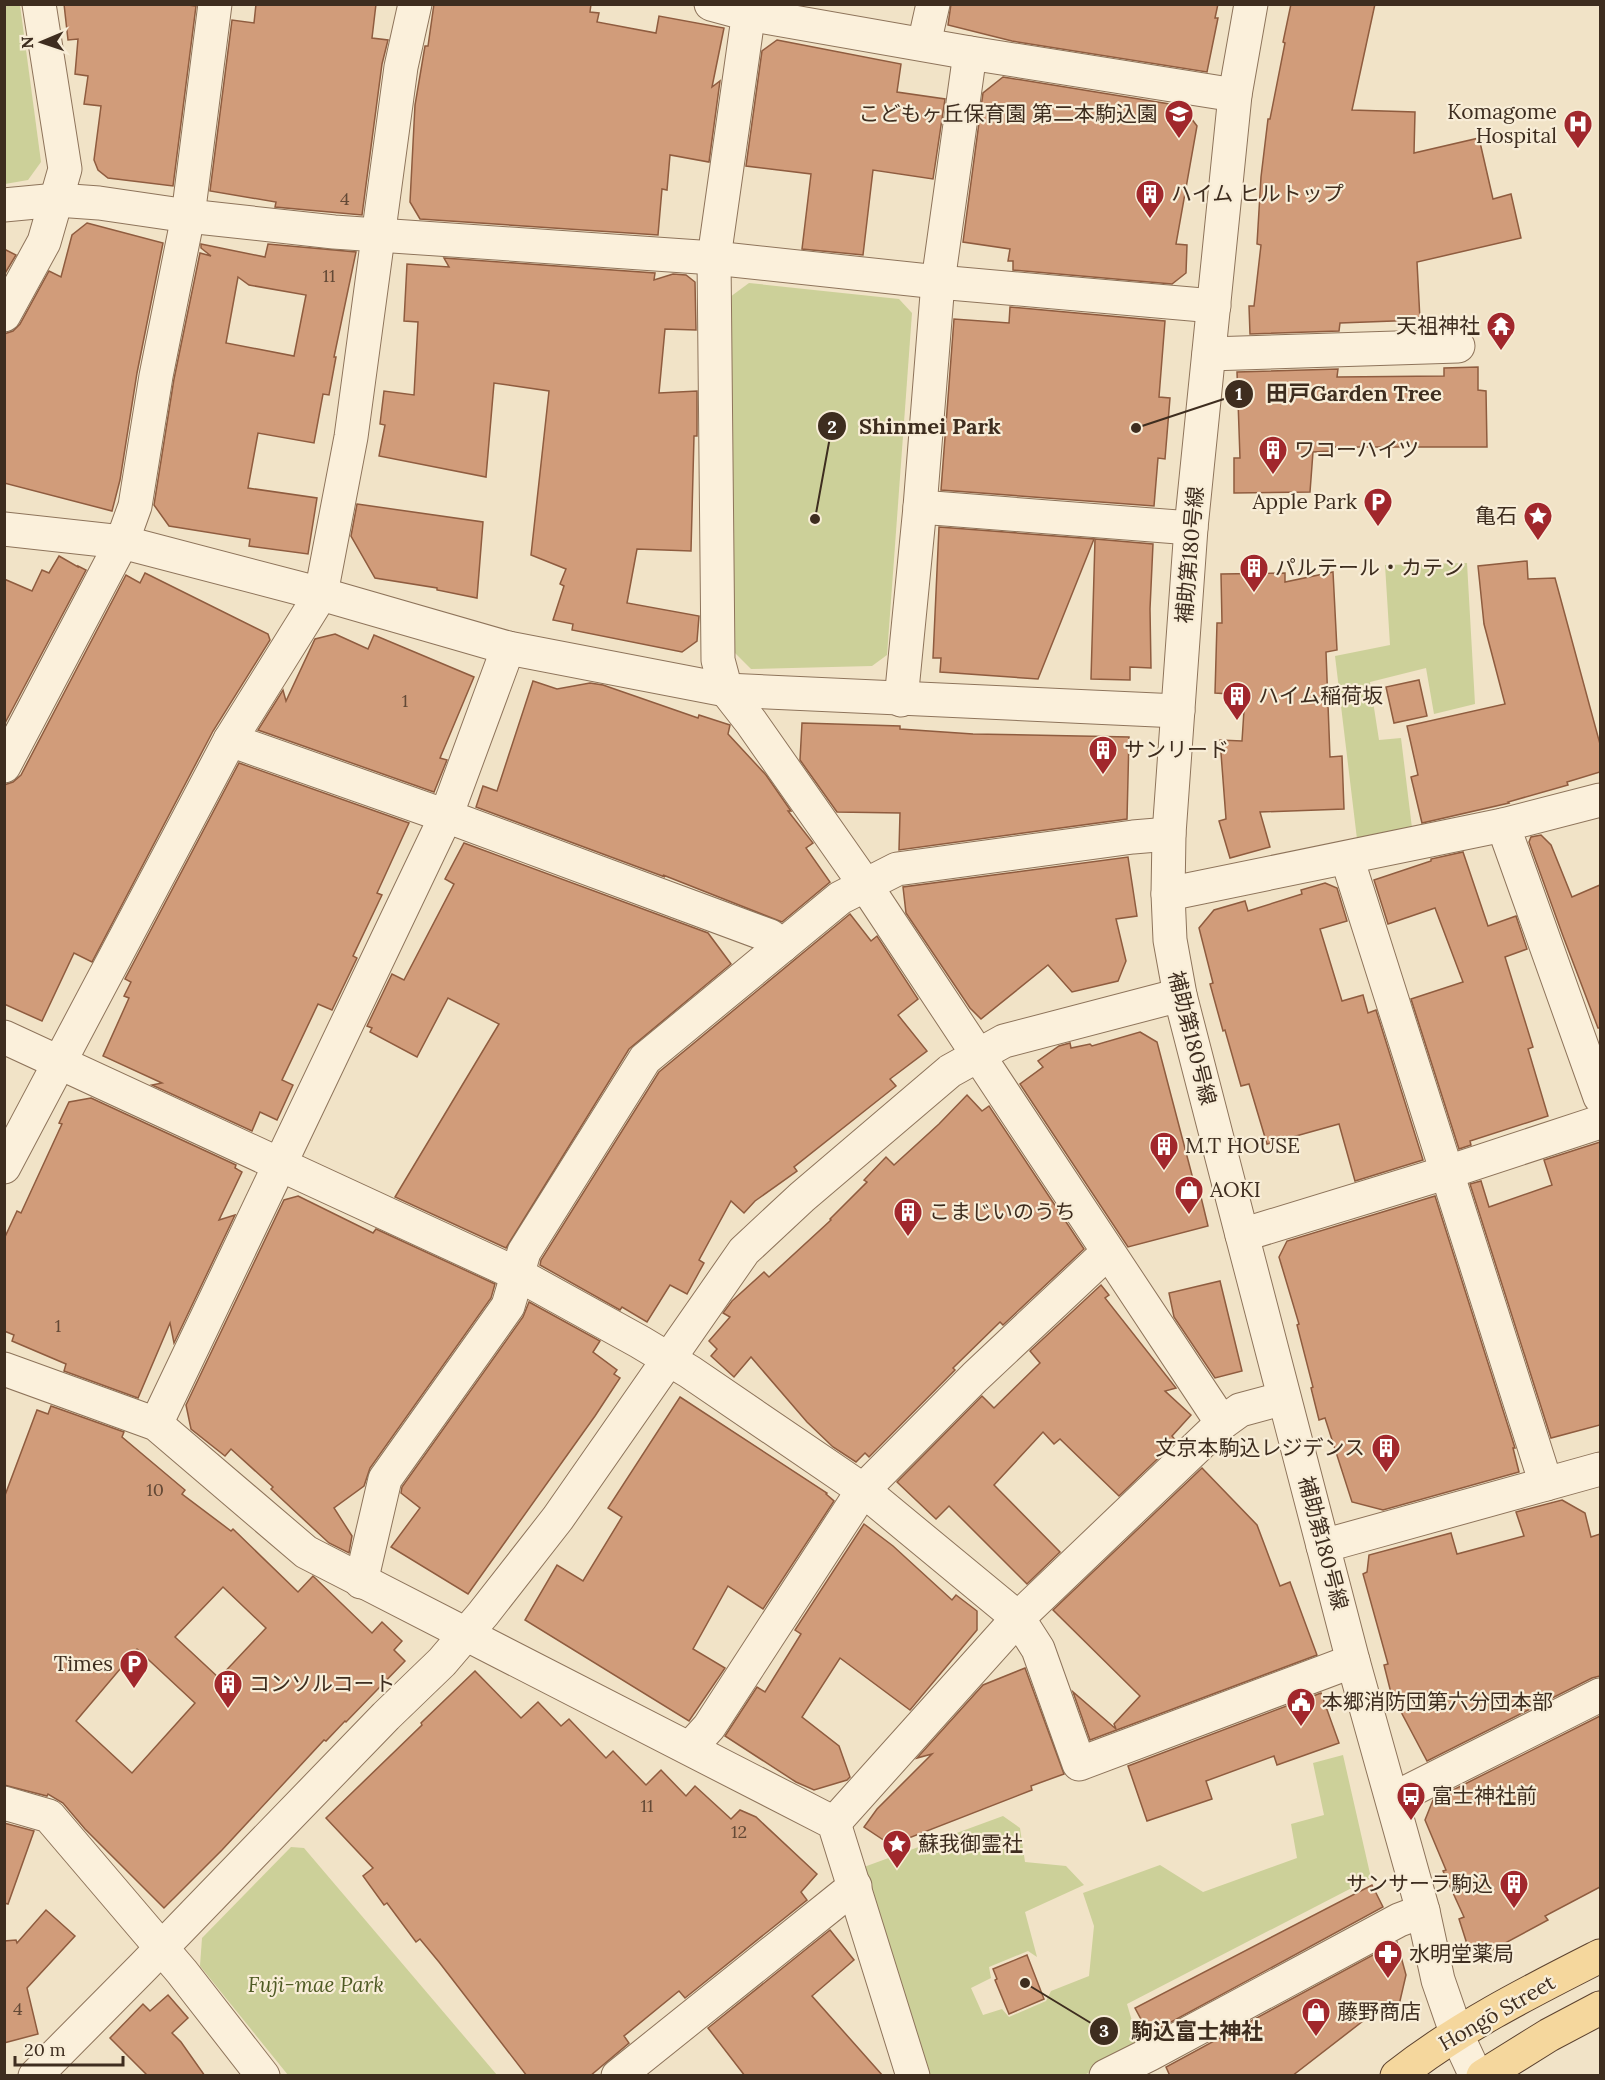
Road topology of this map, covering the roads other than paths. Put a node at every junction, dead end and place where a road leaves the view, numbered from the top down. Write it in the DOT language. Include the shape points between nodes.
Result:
graph roads {
  1 [pos="39,4"];
  2 [pos="215,4"];
  3 [pos="415,4"];
  4 [pos="711,4"];
  5 [pos="933,4"];
  6 [pos="1251,4"];
  7 [pos="749,9"];
  8 [pos="924,44"];
  9 [pos="970,53"];
  10 [pos="1235,94"];
  11 [pos="57,200"];
  12 [pos="4,205"];
  13 [pos="188,216"];
  14 [pos="380,234"];
  15 [pos="714,258"];
  16 [pos="938,282"];
  17 [pos="1214,306"];
  18 [pos="4,315"];
  19 [pos="1458,346"];
  20 [pos="1209,354"];
  21 [pos="920,507"];
  22 [pos="1191,528"];
  23 [pos="4,529"];
  24 [pos="122,542"];
  25 [pos="321,594"];
  26 [pos="508,648"];
  27 [pos="726,690"];
  28 [pos="901,700"];
  29 [pos="1178,711"];
  30 [pos="230,740"];
  31 [pos="4,766"];
  32 [pos="1600,800"];
  33 [pos="446,816"];
  34 [pos="1503,825"];
  35 [pos="1169,834"];
  36 [pos="1347,858"];
  37 [pos="866,886"];
  38 [pos="1168,894"];
  39 [pos="782,946"];
  40 [pos="1180,995"];
  41 [pos="4,1037"];
  42 [pos="978,1054"];
  43 [pos="60,1062"];
  44 [pos="1600,1097"];
  45 [pos="1600,1122"];
  46 [pos="280,1163"];
  47 [pos="4,1167"];
  48 [pos="1448,1172"];
  49 [pos="1242,1235"];
  50 [pos="1108,1252"];
  51 [pos="517,1274"];
  52 [pos="668,1359"];
  53 [pos="4,1369"];
  54 [pos="1284,1398"];
  55 [pos="1222,1423"];
  56 [pos="156,1424"];
  57 [pos="1598,1478"];
  58 [pos="1546,1484"];
  59 [pos="863,1490"];
  60 [pos="1323,1546"];
  61 [pos="361,1582"];
  62 [pos="1018,1618"];
  63 [pos="466,1634"];
  64 [pos="1353,1661"];
  65 [pos="1600,1695"];
  66 [pos="690,1748"];
  67 [pos="1393,1799"];
  68 [pos="4,1803"];
  69 [pos="834,1823"];
  70 [pos="855,1886"];
  71 [pos="1423,1911"];
  72 [pos="162,1948"];
  73 [pos="1600,1956"];
  74 [pos="1600,2008"];
  75 [pos="1457,2035"];
  76 [pos="35,2076"];
  77 [pos="263,2076"];
  78 [pos="618,2076"];
  79 [pos="912,2076"];
  80 [pos="1106,2076"];
  81 [pos="1397,2076"];
  82 [pos="1476,2076"];
  83 [pos="1483,2076"];
  1 -- 11 [label="street" via="65,169"];
  2 -- 13 [label="street"];
  3 -- 14 [label="street" via="401,67"];
  4 -- 7 [label="street"];
  5 -- 8 [label="street"];
  6 -- 10 [label="street, 補助第180号線"];
  7 -- 8 [label="street"];
  7 -- 15 [label="street"];
  8 -- 9 [label="street"];
  9 -- 10 [label="street"];
  9 -- 16 [label="street"];
  10 -- 17 [label="street, 補助第180号線"];
  11 -- 12 [label="street"];
  11 -- 13 [label="street"];
  11 -- 18 [label="street" via="44,242"];
  13 -- 14 [label="street"];
  13 -- 24 [label="street" via="135,506"];
  14 -- 15 [label="street"];
  14 -- 25 [label="street" via="351,437"];
  15 -- 16 [label="street"];
  15 -- 27 [label="street" via="718,660"];
  16 -- 17 [label="street"];
  16 -- 21 [label="street"];
  17 -- 20 [label="street, 補助第180号線"];
  19 -- 20 [label="street"];
  20 -- 22 [label="street, 補助第180号線"];
  21 -- 22 [label="street"];
  21 -- 28 [label="street"];
  22 -- 29 [label="street, 補助第180号線"];
  23 -- 24 [label="street"];
  24 -- 25 [label="street"];
  24 -- 31 [label="street"];
  25 -- 26 [label="street"];
  25 -- 30 [label="street"];
  26 -- 27 [label="street"];
  26 -- 33 [label="street"];
  27 -- 28 [label="street"];
  27 -- 37 [label="street"];
  28 -- 29 [label="street"];
  29 -- 35 [label="street, 補助第180号線"];
  30 -- 33 [label="street"];
  30 -- 43 [label="street"];
  32 -- 34 [label="street"];
  33 -- 39 [label="street" via="770,936"];
  33 -- 46 [label="street"];
  34 -- 36 [label="street"];
  34 -- 44 [label="street"];
  35 -- 37 [label="street" via="897,869"];
  35 -- 38 [label="street, 補助第180号線"];
  36 -- 38 [label="street"];
  36 -- 48 [label="street"];
  37 -- 39 [label="street" via="840,898"];
  37 -- 42 [label="street"];
  38 -- 40 [label="street, 補助第180号線" via="1170,940"];
  39 -- 51 [label="street" via="645,1059 524,1252"];
  40 -- 42 [label="street" via="1004,1041"];
  40 -- 49 [label="street, 補助第180号線"];
  41 -- 43 [label="street"];
  42 -- 50 [label="street"];
  42 -- 52 [label="street" via="950,1071 744,1251"];
  43 -- 46 [label="street"];
  43 -- 47 [label="street"];
  45 -- 48 [label="street"];
  46 -- 51 [label="street"];
  46 -- 56 [label="street"];
  48 -- 49 [label="street"];
  48 -- 58 [label="street"];
  49 -- 54 [label="street, 補助第180号線"];
  50 -- 55 [label="street"];
  50 -- 59 [label="street" via="975,1377"];
  51 -- 52 [label="street"];
  51 -- 61 [label="street" via="507,1306 385,1479"];
  52 -- 59 [label="street"];
  52 -- 63 [label="street" via="558,1518"];
  53 -- 56 [label="street"];
  54 -- 55 [label="street" via="1240,1410"];
  54 -- 60 [label="street, 補助第180号線"];
  55 -- 62 [label="street"];
  56 -- 61 [label="street" via="306,1552"];
  57 -- 58 [label="street"];
  58 -- 60 [label="street"];
  59 -- 62 [label="street"];
  59 -- 66 [label="street" via="709,1727"];
  60 -- 64 [label="street, 補助第180号線"];
  61 -- 63 [label="street"];
  62 -- 64 [label="street" via="1038,1649 1079,1764"];
  62 -- 69 [label="street"];
  63 -- 66 [label="street"];
  63 -- 72 [label="street"];
  64 -- 67 [label="street, 補助第180号線"];
  65 -- 67 [label="street"];
  66 -- 69 [label="street"];
  67 -- 71 [label="street, 補助第180号線"];
  68 -- 72 [label="street" via="49,1816"];
  69 -- 70 [label="street"];
  70 -- 78 [label="street"];
  70 -- 79 [label="street"];
  71 -- 75 [label="street, 補助第180号線" via="1438,1980"];
  71 -- 80 [label="street" via="1399,1920"];
  72 -- 76 [label="street"];
  72 -- 77 [label="street"];
  73 -- 75 [label="main road, Hongō Street"];
  74 -- 83 [label="main road"];
  75 -- 81 [label="main road, Hongō Street"];
  75 -- 82 [label="street, 補助第180号線"];
}
